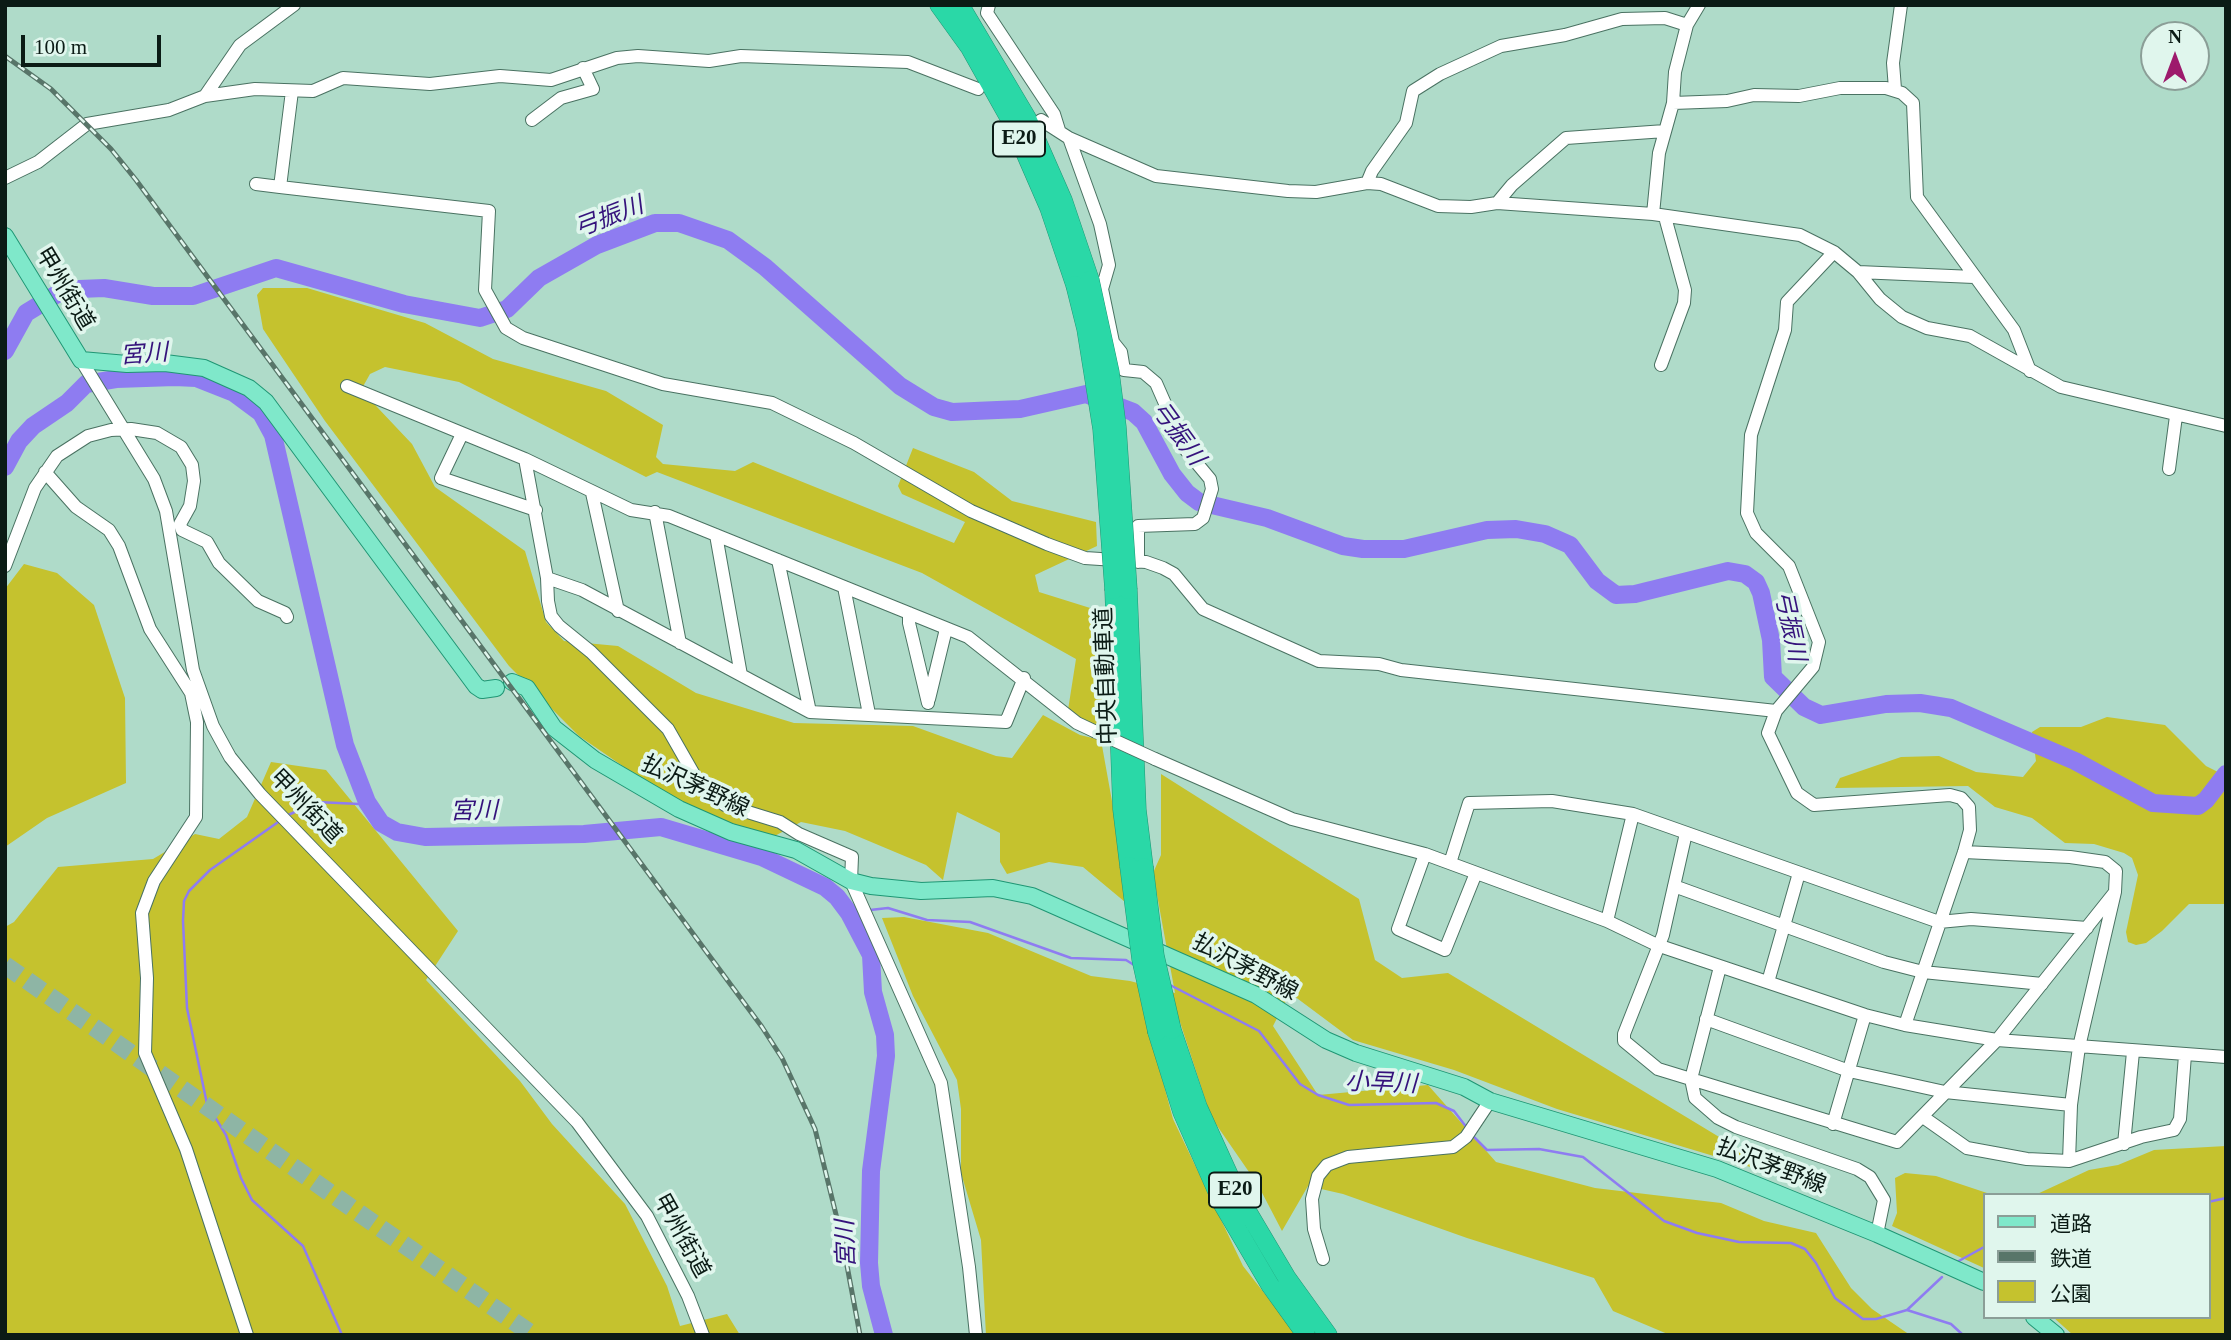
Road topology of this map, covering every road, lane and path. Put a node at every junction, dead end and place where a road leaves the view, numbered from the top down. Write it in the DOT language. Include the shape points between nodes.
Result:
graph roads {
  1 [pos="294,5"];
  2 [pos="939,5"];
  3 [pos="960,5"];
  4 [pos="989,5"];
  5 [pos="1699,5"];
  6 [pos="1902,5"];
  7 [pos="1687,25"];
  8 [pos="583,68"];
  9 [pos="978,89"];
  10 [pos="1895,89"];
  11 [pos="292,91"];
  12 [pos="205,96"];
  13 [pos="1673,103"];
  14 [pos="532,120"];
  15 [pos="1041,120"];
  16 [pos="1665,131"];
  17 [pos="1064,134"];
  18 [pos="5,178"];
  19 [pos="1367,183"];
  20 [pos="256,184"];
  21 [pos="280,187"];
  22 [pos="1497,203"];
  23 [pos="1659,216"];
  24 [pos="6,237"];
  25 [pos="1834,252"];
  26 [pos="1858,272"];
  27 [pos="1974,277"];
  28 [pos="1082,282"];
  29 [pos="83,364"];
  30 [pos="1661,365"];
  31 [pos="2030,371"];
  32 [pos="347,386"];
  33 [pos="2176,416"];
  34 [pos="2226,426"];
  35 [pos="123,429"];
  36 [pos="462,434"];
  37 [pos="525,459"];
  38 [pos="2169,469"];
  39 [pos="45,472"];
  40 [pos="592,493"];
  41 [pos="536,510"];
  42 [pos="655,512"];
  43 [pos="716,535"];
  44 [pos="778,561"];
  45 [pos="1138,562"];
  46 [pos="5,566"];
  47 [pos="547,578"];
  48 [pos="844,587"];
  49 [pos="618,611"];
  50 [pos="909,613"];
  51 [pos="287,617"];
  52 [pos="946,629"];
  53 [pos="680,643"];
  54 [pos="188,673"];
  55 [pos="741,675"];
  56 [pos="1024,678"];
  57 [pos="928,702"];
  58 [pos="1776,711"];
  59 [pos="810,712"];
  60 [pos="869,714"];
  61 [pos="929,717"];
  62 [pos="1633,814"];
  63 [pos="1686,833"];
  64 [pos="1964,852"];
  65 [pos="1425,854"];
  66 [pos="1450,863"];
  67 [pos="1476,873"];
  68 [pos="1799,873"];
  69 [pos="851,881"];
  70 [pos="1674,886"];
  71 [pos="2115,892"];
  72 [pos="1606,921"];
  73 [pos="1939,922"];
  74 [pos="1783,926"];
  75 [pos="2087,928"];
  76 [pos="1657,945"];
  77 [pos="1720,967"];
  78 [pos="1923,972"];
  79 [pos="1768,982"];
  80 [pos="2042,984"];
  81 [pos="1865,1015"];
  82 [pos="1706,1019"];
  83 [pos="1905,1025"];
  84 [pos="1164,1031"];
  85 [pos="1997,1040"];
  86 [pos="2078,1047"];
  87 [pos="2133,1052"];
  88 [pos="2185,1055"];
  89 [pos="2226,1057"];
  90 [pos="1849,1071"];
  91 [pos="1691,1079"];
  92 [pos="1945,1092"];
  93 [pos="1490,1101"];
  94 [pos="2071,1105"];
  95 [pos="1923,1117"];
  96 [pos="1833,1124"];
  97 [pos="2124,1144"];
  98 [pos="2069,1161"];
  99 [pos="1877,1234"];
  100 [pos="1323,1259"];
  101 [pos="1982,1281"];
  102 [pos="2036,1319"];
  103 [pos="247,1335"];
  104 [pos="703,1335"];
  105 [pos="976,1335"];
  106 [pos="1306,1335"];
  107 [pos="1328,1335"];
  108 [pos="2056,1335"];
  1 -- 12 [label="street" via="240,45"];
  2 -- 28 [label="highway, 中央自動車道 / E20" via="970,48 1012,123"];
  3 -- 28 [label="highway, 中央自動車道 / E20" via="1027,117 1063,200"];
  4 -- 17 [label="street" via="987,13"];
  5 -- 7 [label="street"];
  6 -- 10 [label="street" via="1893,63"];
  7 -- 13 [label="street" via="1675,72"];
  7 -- 19 [label="street" via="1665,18 1622,19 1501,46 1440,74 1413,91 1406,123"];
  8 -- 9 [label="street" via="638,56 709,61 741,55 864,58 922,65"];
  8 -- 11 [label="street" via="551,80 500,76 430,84 343,78 313,91"];
  8 -- 14 [label="street" via="593,89 561,98"];
  10 -- 13 [label="street" via="1840,88 1799,96"];
  10 -- 27 [label="street" via="1913,103 1917,197"];
  11 -- 12 [label="street" via="255,89"];
  11 -- 21 [label="street"];
  12 -- 18 [label="street" via="169,110 87,124 38,162"];
  13 -- 16 [label="street"];
  15 -- 17 [label="street"];
  16 -- 22 [label="street" via="1566,138"];
  16 -- 23 [label="street" via="1659,153"];
  17 -- 19 [label="street" via="1156,176 1316,192"];
  17 -- 45 [label="street" via="1102,234 1109,265 1102,289 1124,370 1143,372 1156,383 1185,449 1210,479 1212,489 1203,518 1185,526 1138,526"];
  19 -- 22 [label="street" via="1394,186 1438,206"];
  20 -- 21 [label="street"];
  21 -- 45 [label="street" via="489,211 485,290 506,328 523,338 663,384 772,403 854,443 983,517 1085,558"];
  22 -- 23 [label="street"];
  23 -- 25 [label="street" via="1800,235"];
  23 -- 30 [label="street" via="1685,290"];
  24 -- 29 [label="main road, 甲州街道"];
  25 -- 26 [label="street"];
  25 -- 58 [label="street" via="1787,302 1785,330 1751,435 1749,525 1789,566 1819,642 1813,667"];
  26 -- 27 [label="street"];
  26 -- 31 [label="street" via="1902,317 1927,328 1970,336"];
  27 -- 31 [label="street" via="2014,330"];
  28 -- 84 [label="highway, 中央自動車道 / E20, bridge" via="1121,590 1122,809 1155,956"];
  29 -- 35 [label="street, 甲州街道"];
  29 -- 69 [label="main road, 払沢茅野線" via="184,364 216,372 249,388 266,402 475,686 482,690 504,685 527,688 554,728 633,784 731,832 796,850"];
  31 -- 33 [label="street" via="2087,396"];
  32 -- 36 [label="street"];
  33 -- 34 [label="street"];
  33 -- 38 [label="street"];
  35 -- 39 [label="street" via="88,436 57,456"];
  35 -- 51 [label="street" via="157,433 181,447 192,464 194,481 182,530 207,542 219,563 258,601"];
  35 -- 54 [label="street, 甲州街道" via="154,479 166,511"];
  36 -- 37 [label="street"];
  36 -- 41 [label="street" via="441,478"];
  37 -- 40 [label="street"];
  37 -- 41 [label="street"];
  39 -- 46 [label="street"];
  39 -- 54 [label="street" via="76,507 109,530 150,629"];
  40 -- 42 [label="street" via="631,510"];
  40 -- 49 [label="street"];
  41 -- 47 [label="street"];
  42 -- 43 [label="street"];
  42 -- 53 [label="street"];
  43 -- 44 [label="street"];
  43 -- 55 [label="street"];
  44 -- 48 [label="street"];
  44 -- 59 [label="street"];
  45 -- 58 [label="street" via="1174,574 1203,609 1319,661 1379,664"];
  47 -- 49 [label="street" via="582,590"];
  47 -- 69 [label="street" via="551,616 668,729 700,785 725,805 780,822 848,852 854,871"];
  48 -- 50 [label="street"];
  48 -- 60 [label="street"];
  49 -- 53 [label="street"];
  50 -- 52 [label="street"];
  50 -- 57 [label="street"];
  52 -- 56 [label="street" via="968,637"];
  52 -- 57 [label="street"];
  53 -- 55 [label="street"];
  54 -- 103 [label="street" via="197,722 196,817 154,881 142,913 147,978 145,1053 186,1149"];
  54 -- 104 [label="street, 甲州街道" via="230,757 260,794 577,1122 617,1172 665,1249"];
  55 -- 59 [label="street"];
  56 -- 61 [label="street" via="1006,722"];
  56 -- 65 [label="street, bridge" via="1077,723 1155,759 1292,819"];
  57 -- 61 [label="street"];
  58 -- 64 [label="street" via="1768,733 1805,801 1823,806 1950,795 1969,807 1970,830"];
  59 -- 60 [label="street"];
  60 -- 61 [label="street"];
  62 -- 63 [label="street"];
  62 -- 66 [label="street" via="1552,801 1469,803"];
  62 -- 72 [label="street"];
  63 -- 68 [label="street"];
  63 -- 70 [label="street"];
  64 -- 71 [label="street" via="2105,862 2116,872"];
  64 -- 73 [label="street"];
  65 -- 66 [label="street"];
  65 -- 67 [label="street" via="1398,929 1445,950"];
  66 -- 67 [label="street"];
  67 -- 72 [label="street"];
  68 -- 73 [label="street"];
  68 -- 74 [label="street"];
  69 -- 93 [label="main road, 払沢茅野線" via="921,891 993,888 1032,896 1256,995 1326,1040 1464,1087"];
  69 -- 105 [label="street" via="941,1083"];
  70 -- 74 [label="street"];
  70 -- 76 [label="street"];
  71 -- 75 [label="street"];
  71 -- 86 [label="street"];
  72 -- 76 [label="street"];
  73 -- 75 [label="street" via="1971,919"];
  73 -- 78 [label="street"];
  74 -- 78 [label="street"];
  74 -- 79 [label="street"];
  75 -- 80 [label="street"];
  76 -- 77 [label="street"];
  76 -- 91 [label="street" via="1624,1041 1652,1066"];
  77 -- 79 [label="street"];
  77 -- 82 [label="street"];
  78 -- 80 [label="street"];
  78 -- 83 [label="street"];
  79 -- 81 [label="street"];
  80 -- 85 [label="street"];
  81 -- 83 [label="street"];
  81 -- 90 [label="street"];
  82 -- 90 [label="street"];
  82 -- 91 [label="street"];
  83 -- 85 [label="street"];
  84 -- 106 [label="highway, 中央自動車道 / E20" via="1182,1112 1223,1205 1270,1286"];
  84 -- 107 [label="highway, 中央自動車道 / E20" via="1239,1197 1286,1279"];
  85 -- 86 [label="street"];
  85 -- 92 [label="street"];
  86 -- 87 [label="street"];
  86 -- 94 [label="street"];
  87 -- 88 [label="street"];
  87 -- 97 [label="street"];
  88 -- 89 [label="street"];
  88 -- 97 [label="street" via="2180,1119 2174,1130"];
  90 -- 92 [label="street"];
  90 -- 96 [label="street"];
  91 -- 96 [label="street"];
  91 -- 99 [label="street" via="1695,1098 1718,1118 1870,1177 1884,1200"];
  92 -- 94 [label="street"];
  92 -- 95 [label="street"];
  93 -- 99 [label="main road, 払沢茅野線" via="1717,1169"];
  93 -- 100 [label="street" via="1470,1132 1453,1147 1348,1157 1327,1165 1318,1176 1312,1199"];
  94 -- 98 [label="street"];
  95 -- 96 [label="street" via="1897,1142"];
  95 -- 98 [label="street" via="1967,1148"];
  97 -- 98 [label="street"];
  99 -- 101 [label="main road, 払沢茅野線"];
  102 -- 108 [label="main road"];
}
